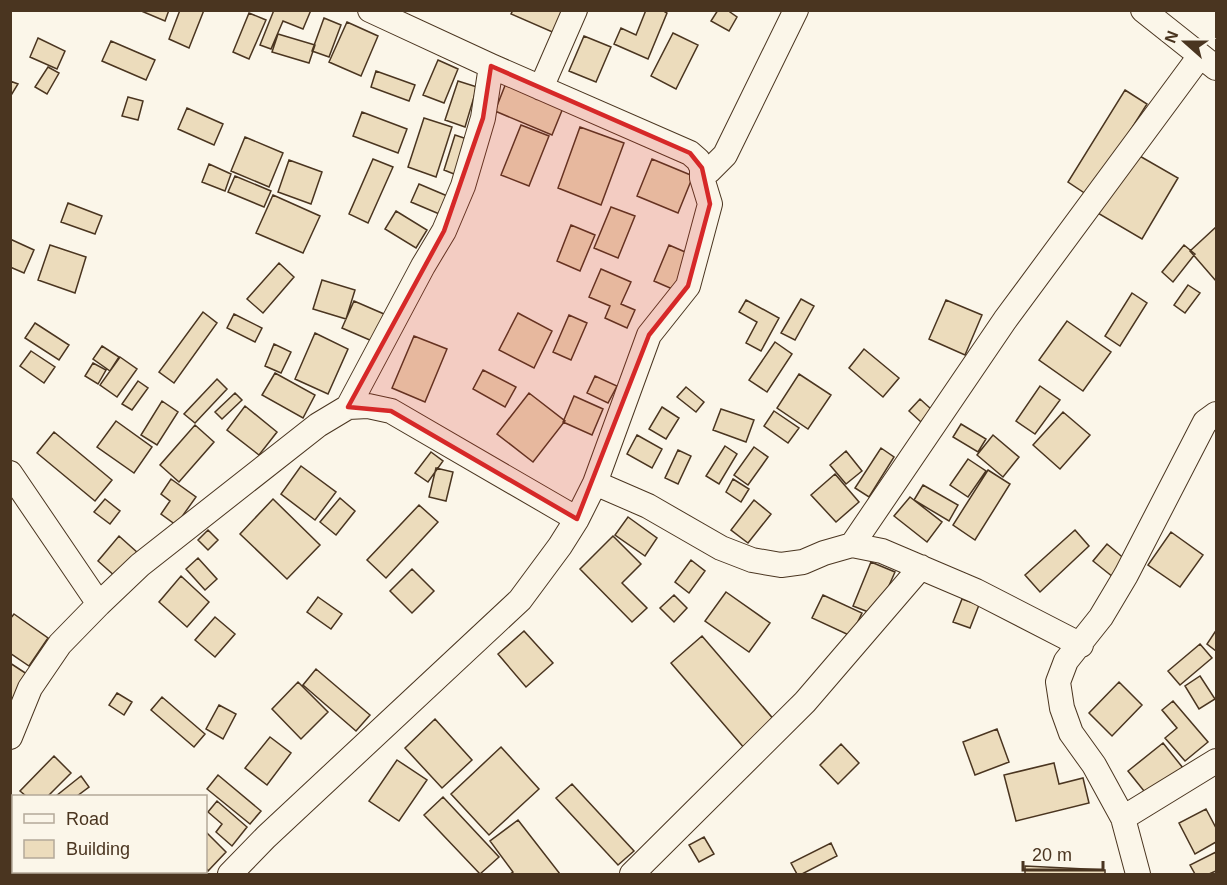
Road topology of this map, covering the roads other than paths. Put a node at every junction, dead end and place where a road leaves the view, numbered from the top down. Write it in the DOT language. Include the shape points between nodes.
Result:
graph roads {
  1 [pos="575,10"];
  2 [pos="796,10"];
  3 [pos="1143,10"];
  4 [pos="375,12"];
  5 [pos="1208,62"];
  6 [pos="490,66"];
  7 [pos="541,88"];
  8 [pos="702,168"];
  9 [pos="348,407"];
  10 [pos="1216,414"];
  11 [pos="10,472"];
  12 [pos="595,483"];
  13 [pos="577,519"];
  14 [pos="852,545"];
  15 [pos="921,567"];
  16 [pos="99,604"];
  17 [pos="1081,645"];
  18 [pos="10,737"];
  19 [pos="1216,761"];
  20 [pos="1122,818"];
  21 [pos="230,874"];
  22 [pos="632,874"];
  23 [pos="1138,874"];
  1 -- 7 [label="street"];
  2 -- 8 [label="street" via="725,155 709,171"];
  3 -- 5 [label="street"];
  4 -- 6 [label="street"];
  5 -- 14 [label="street" via="1010,313"];
  6 -- 7 [label="street"];
  6 -- 9 [label="street" via="483,118 463,186 444,231"];
  7 -- 8 [label="street" via="690,153"];
  8 -- 12 [label="street" via="710,204 688,286 649,335"];
  9 -- 13 [label="street" via="391,411"];
  9 -- 16 [label="street" via="318,425 140,565"];
  10 -- 17 [label="street" via="1205,423 1193,443 1126,575"];
  11 -- 16 [label="street"];
  12 -- 13 [label="street"];
  12 -- 14 [label="street" via="752,560 781,565 803,562"];
  13 -- 21 [label="street" via="520,600"];
  14 -- 15 [label="street" via="882,551"];
  15 -- 17 [label="street"];
  15 -- 22 [label="street" via="805,702"];
  16 -- 18 [label="street" via="60,644 30,688"];
  17 -- 20 [label="street" via="1066,662 1058,682 1062,708 1071,733 1094,765"];
  19 -- 20 [label="street"];
  20 -- 23 [label="street"];
}
